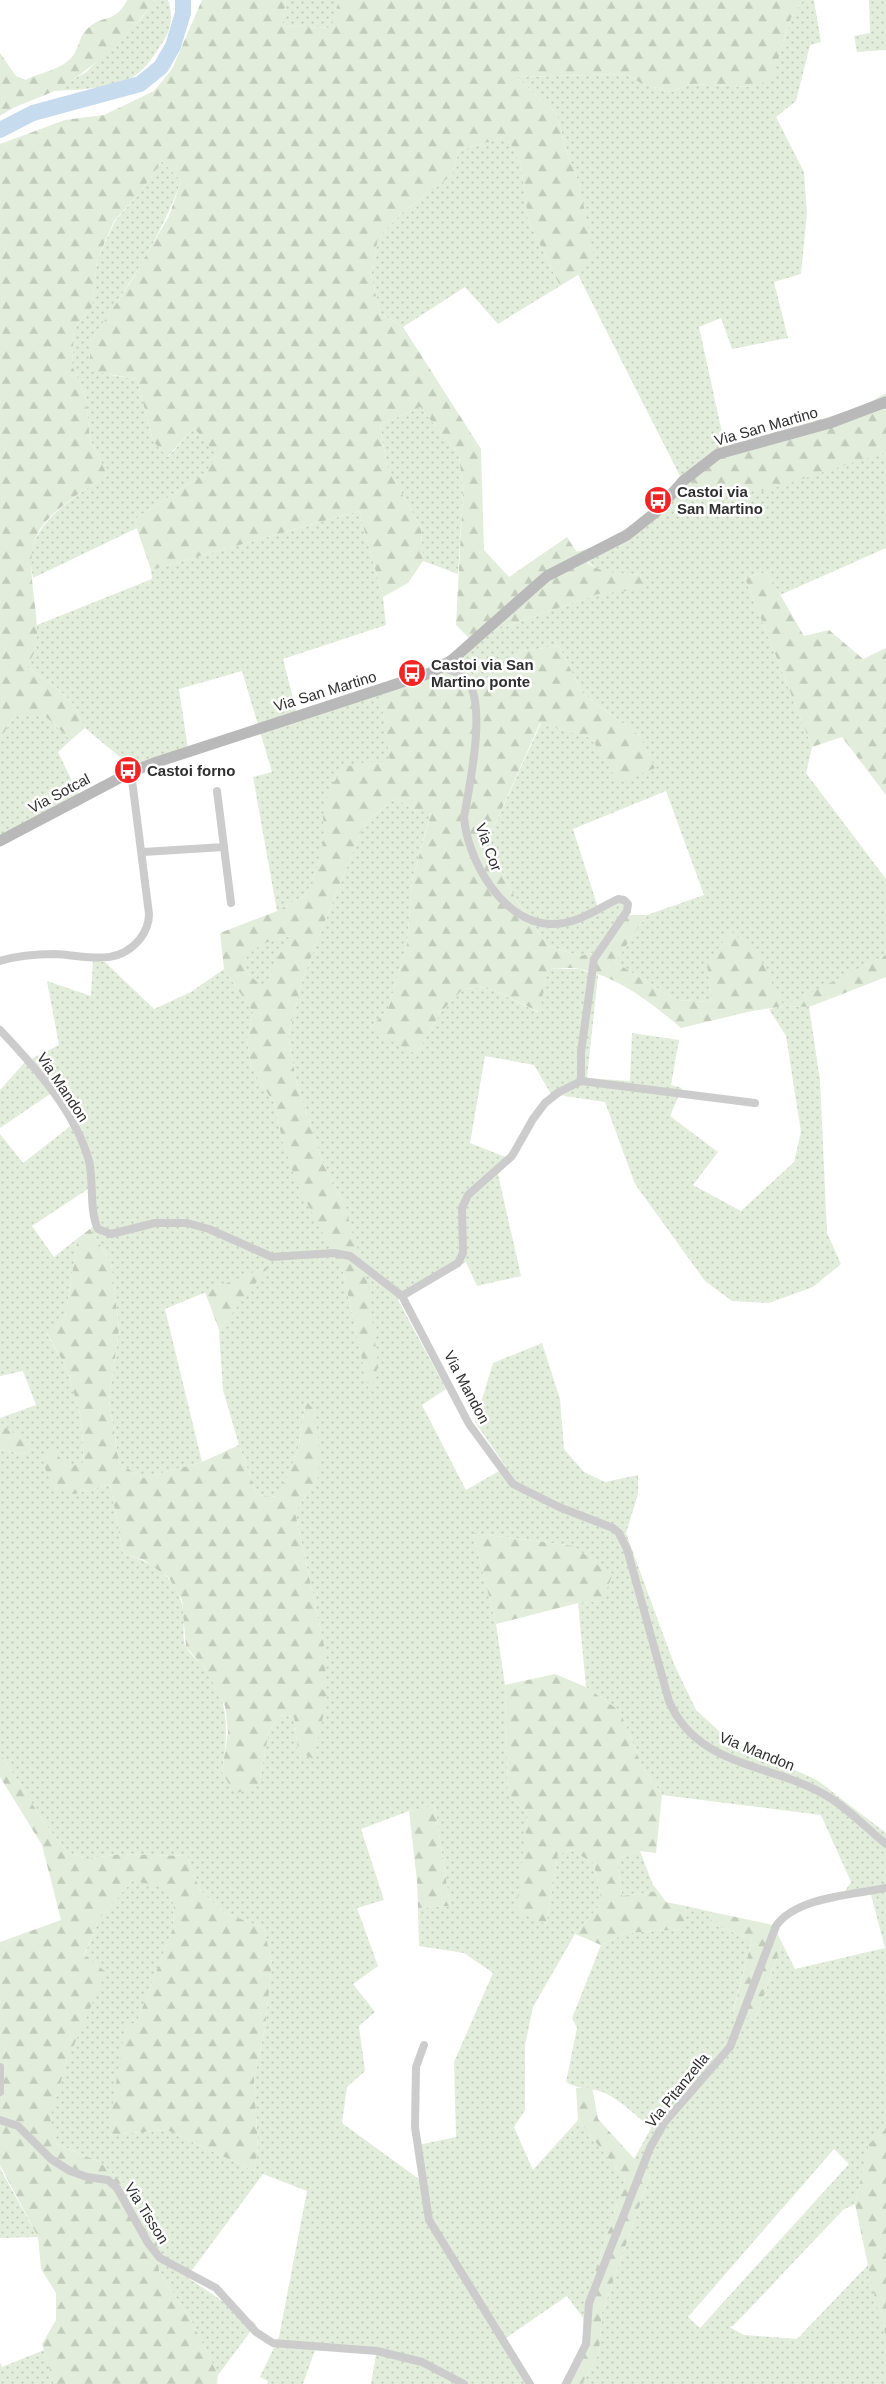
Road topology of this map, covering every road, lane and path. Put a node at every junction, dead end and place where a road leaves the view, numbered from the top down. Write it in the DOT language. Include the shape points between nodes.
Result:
graph roads {
  1 [pos="886,402"];
  2 [pos="442,667"];
  3 [pos="131,772"];
  4 [pos="217,791"];
  5 [pos="0,841"];
  6 [pos="224,847"];
  7 [pos="143,852"];
  8 [pos="231,903"];
  9 [pos="0,961"];
  10 [pos="0,1030"];
  11 [pos="581,1081"];
  12 [pos="755,1103"];
  13 [pos="402,1296"];
  14 [pos="886,1844"];
  15 [pos="886,1888"];
  16 [pos="424,2045"];
  17 [pos="0,2066"];
  18 [pos="0,2092"];
  19 [pos="0,2120"];
  20 [pos="464,2384"];
  21 [pos="530,2384"];
  22 [pos="566,2384"];
  1 -- 2 [label="street, Via San Martino" via="830,423 718,454 683,481 656,512 627,536 547,576"];
  2 -- 3 [label="street, Via San Martino" via="413,680 275,722"];
  2 -- 11 [label="street, Via Cor" via="466,679 473,695 477,738 464,817 465,828 488,884 517,911 550,924 583,918 618,899 628,904 627,911 594,958 581,1052"];
  3 -- 5 [label="street, Via Sotcal"];
  3 -- 7 [label="street"];
  4 -- 6 [label="street"];
  6 -- 7 [label="street"];
  6 -- 8 [label="street"];
  7 -- 9 [label="street" via="149,919 142,936 125,952 105,959 47,954"];
  10 -- 13 [label="street, Via Mandon" via="24,1055 73,1122 89,1161 96,1225 102,1232 118,1233 155,1223 187,1223 209,1229 272,1258 342,1253 376,1274"];
  11 -- 12 [label="street"];
  11 -- 13 [label="street" via="545,1103 512,1156 468,1195 461,1213 463,1253 458,1263"];
  13 -- 14 [label="street, Via Mandon" via="469,1424 513,1484 559,1508 606,1524 619,1533 627,1549 669,1700 674,1713 690,1734 724,1756 811,1787 827,1796"];
  15 -- 22 [label="street, Via Pitanzella" via="806,1904 789,1912 776,1926 730,2047 664,2123 650,2148 589,2303 585,2348"];
  16 -- 21 [label="street" via="416,2067 415,2127 429,2220"];
  17 -- 18 [label="street"];
  19 -- 20 [label="street, Via Tisson" via="18,2126 51,2160 70,2171 86,2178 108,2180 117,2188 148,2244 160,2258 216,2288 256,2332 273,2343 377,2351 422,2362"];
}
